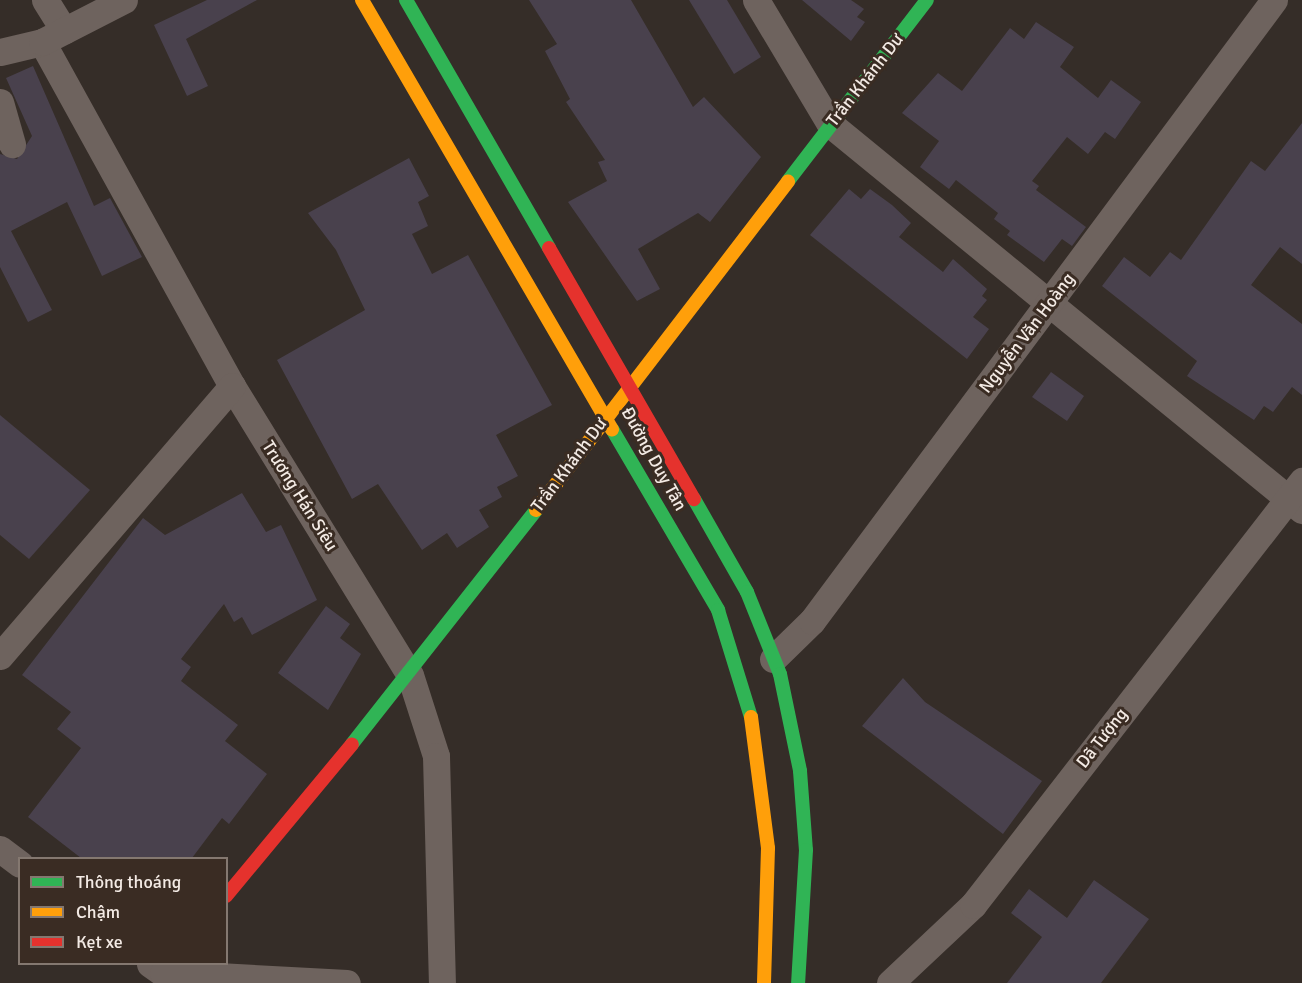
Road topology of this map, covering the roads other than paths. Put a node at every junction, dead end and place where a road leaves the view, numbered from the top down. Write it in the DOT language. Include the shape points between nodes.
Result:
graph roads {
  1 [pos="45,0"];
  2 [pos="124,0"];
  3 [pos="362,0"];
  4 [pos="406,0"];
  5 [pos="756,0"];
  6 [pos="927,0"];
  7 [pos="1274,0"];
  8 [pos="53,36"];
  9 [pos="0,52"];
  10 [pos="0,102"];
  11 [pos="830,124"];
  12 [pos="12,144"];
  13 [pos="1050,303"];
  14 [pos="630,385"];
  15 [pos="232,386"];
  16 [pos="608,414"];
  17 [pos="1297,496"];
  18 [pos="0,656"];
  19 [pos="773,659"];
  20 [pos="410,675"];
  21 [pos="0,849"];
  22 [pos="18,862"];
  23 [pos="228,894"];
  24 [pos="159,971"];
  25 [pos="347,983"];
  26 [pos="442,983"];
  27 [pos="764,983"];
  28 [pos="798,983"];
  29 [pos="890,983"];
  1 -- 8 [label="street, Trương Hán Siêu"];
  2 -- 8 [label="street"];
  3 -- 16 [label="main road, Đường Duy Tân"];
  4 -- 14 [label="main road, Đường Duy Tân"];
  5 -- 11 [label="street"];
  6 -- 11 [label="main road, Trần Khánh Dư"];
  7 -- 13 [label="street, Nguyễn Văn Hoàng"];
  8 -- 9 [label="street"];
  8 -- 15 [label="street, Trương Hán Siêu"];
  10 -- 12 [label="street"];
  11 -- 13 [label="street"];
  11 -- 14 [label="main road, Trần Khánh Dư"];
  13 -- 17 [label="street"];
  13 -- 19 [label="street, Nguyễn Văn Hoàng" via="812,621"];
  14 -- 16 [label="main road, Trần Khánh Dư"];
  14 -- 19 [label="main road, Đường Duy Tân" via="747,592"];
  15 -- 18 [label="street"];
  15 -- 20 [label="street, Trương Hán Siêu"];
  16 -- 20 [label="main road, Trần Khánh Dư"];
  16 -- 27 [label="main road, Đường Duy Tân" via="718,610 747,692 768,848"];
  17 -- 29 [label="street, Dã Tượng" via="973,905"];
  19 -- 28 [label="main road, Đường Duy Tân" via="800,771 806,850"];
  20 -- 23 [label="main road, Trần Khánh Dư"];
  20 -- 26 [label="street, Trương Hán Siêu" via="436,756"];
  21 -- 22 [label="street"];
  24 -- 25 [label="street"];
}
